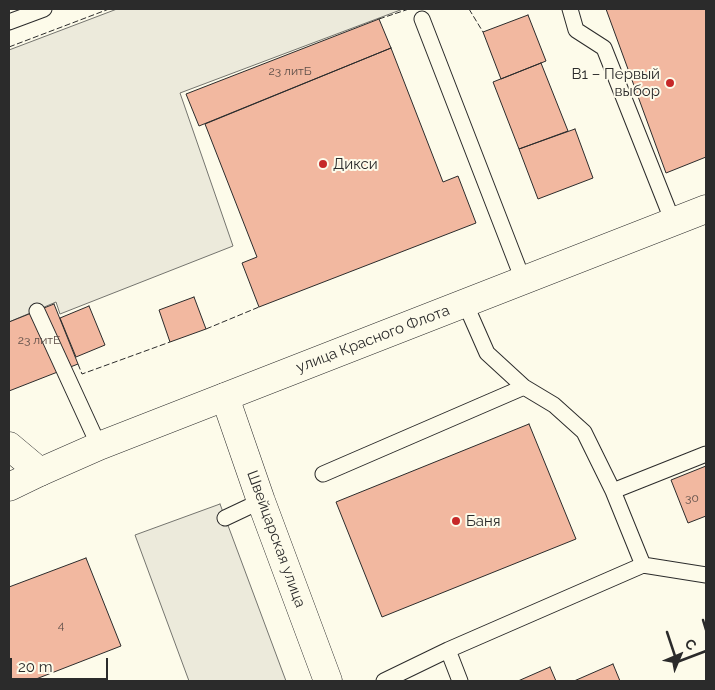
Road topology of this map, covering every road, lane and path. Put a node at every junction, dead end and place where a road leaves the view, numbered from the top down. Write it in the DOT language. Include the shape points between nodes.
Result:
graph roads {
  1 [pos="44,9"];
  2 [pos="570,9"];
  3 [pos="422,19"];
  4 [pos="9,22"];
  5 [pos="706,209"];
  6 [pos="673,222"];
  7 [pos="523,280"];
  8 [pos="465,303"];
  9 [pos="37,311"];
  10 [pos="524,387"];
  11 [pos="225,397"];
  12 [pos="9,446"];
  13 [pos="99,446"];
  14 [pos="706,454"];
  15 [pos="40,472"];
  16 [pos="323,474"];
  17 [pos="9,487"];
  18 [pos="613,491"];
  19 [pos="261,501"];
  20 [pos="225,518"];
  21 [pos="643,565"];
  22 [pos="706,575"];
  23 [pos="448,650"];
  24 [pos="328,681"];
  25 [pos="384,681"];
  26 [pos="460,681"];
  1 -- 4 [label="lane"];
  2 -- 6 [label="lane" via="576,30 604,48"];
  3 -- 7 [label="lane"];
  5 -- 6 [label="street, улица Красного Флота"];
  6 -- 7 [label="street, улица Красного Флота"];
  7 -- 8 [label="street, улица Красного Флота"];
  8 -- 10 [label="lane" via="487,353"];
  8 -- 11 [label="street, улица Красного Флота"];
  9 -- 13 [label="lane"];
  10 -- 16 [label="lane"];
  10 -- 18 [label="lane" via="554,405 584,432"];
  11 -- 13 [label="street, улица Красного Флота"];
  11 -- 19 [label="street, Швейцарская улица"];
  12 -- 15 [label="street"];
  13 -- 15 [label="street, улица Красного Флота"];
  14 -- 18 [label="lane"];
  15 -- 17 [label="street, улица Красного Флота"];
  18 -- 21 [label="lane"];
  19 -- 20 [label="lane"];
  19 -- 24 [label="street, Швейцарская улица"];
  21 -- 22 [label="lane"];
  21 -- 23 [label="lane"];
  23 -- 25 [label="lane"];
  23 -- 26 [label="lane"];
}
